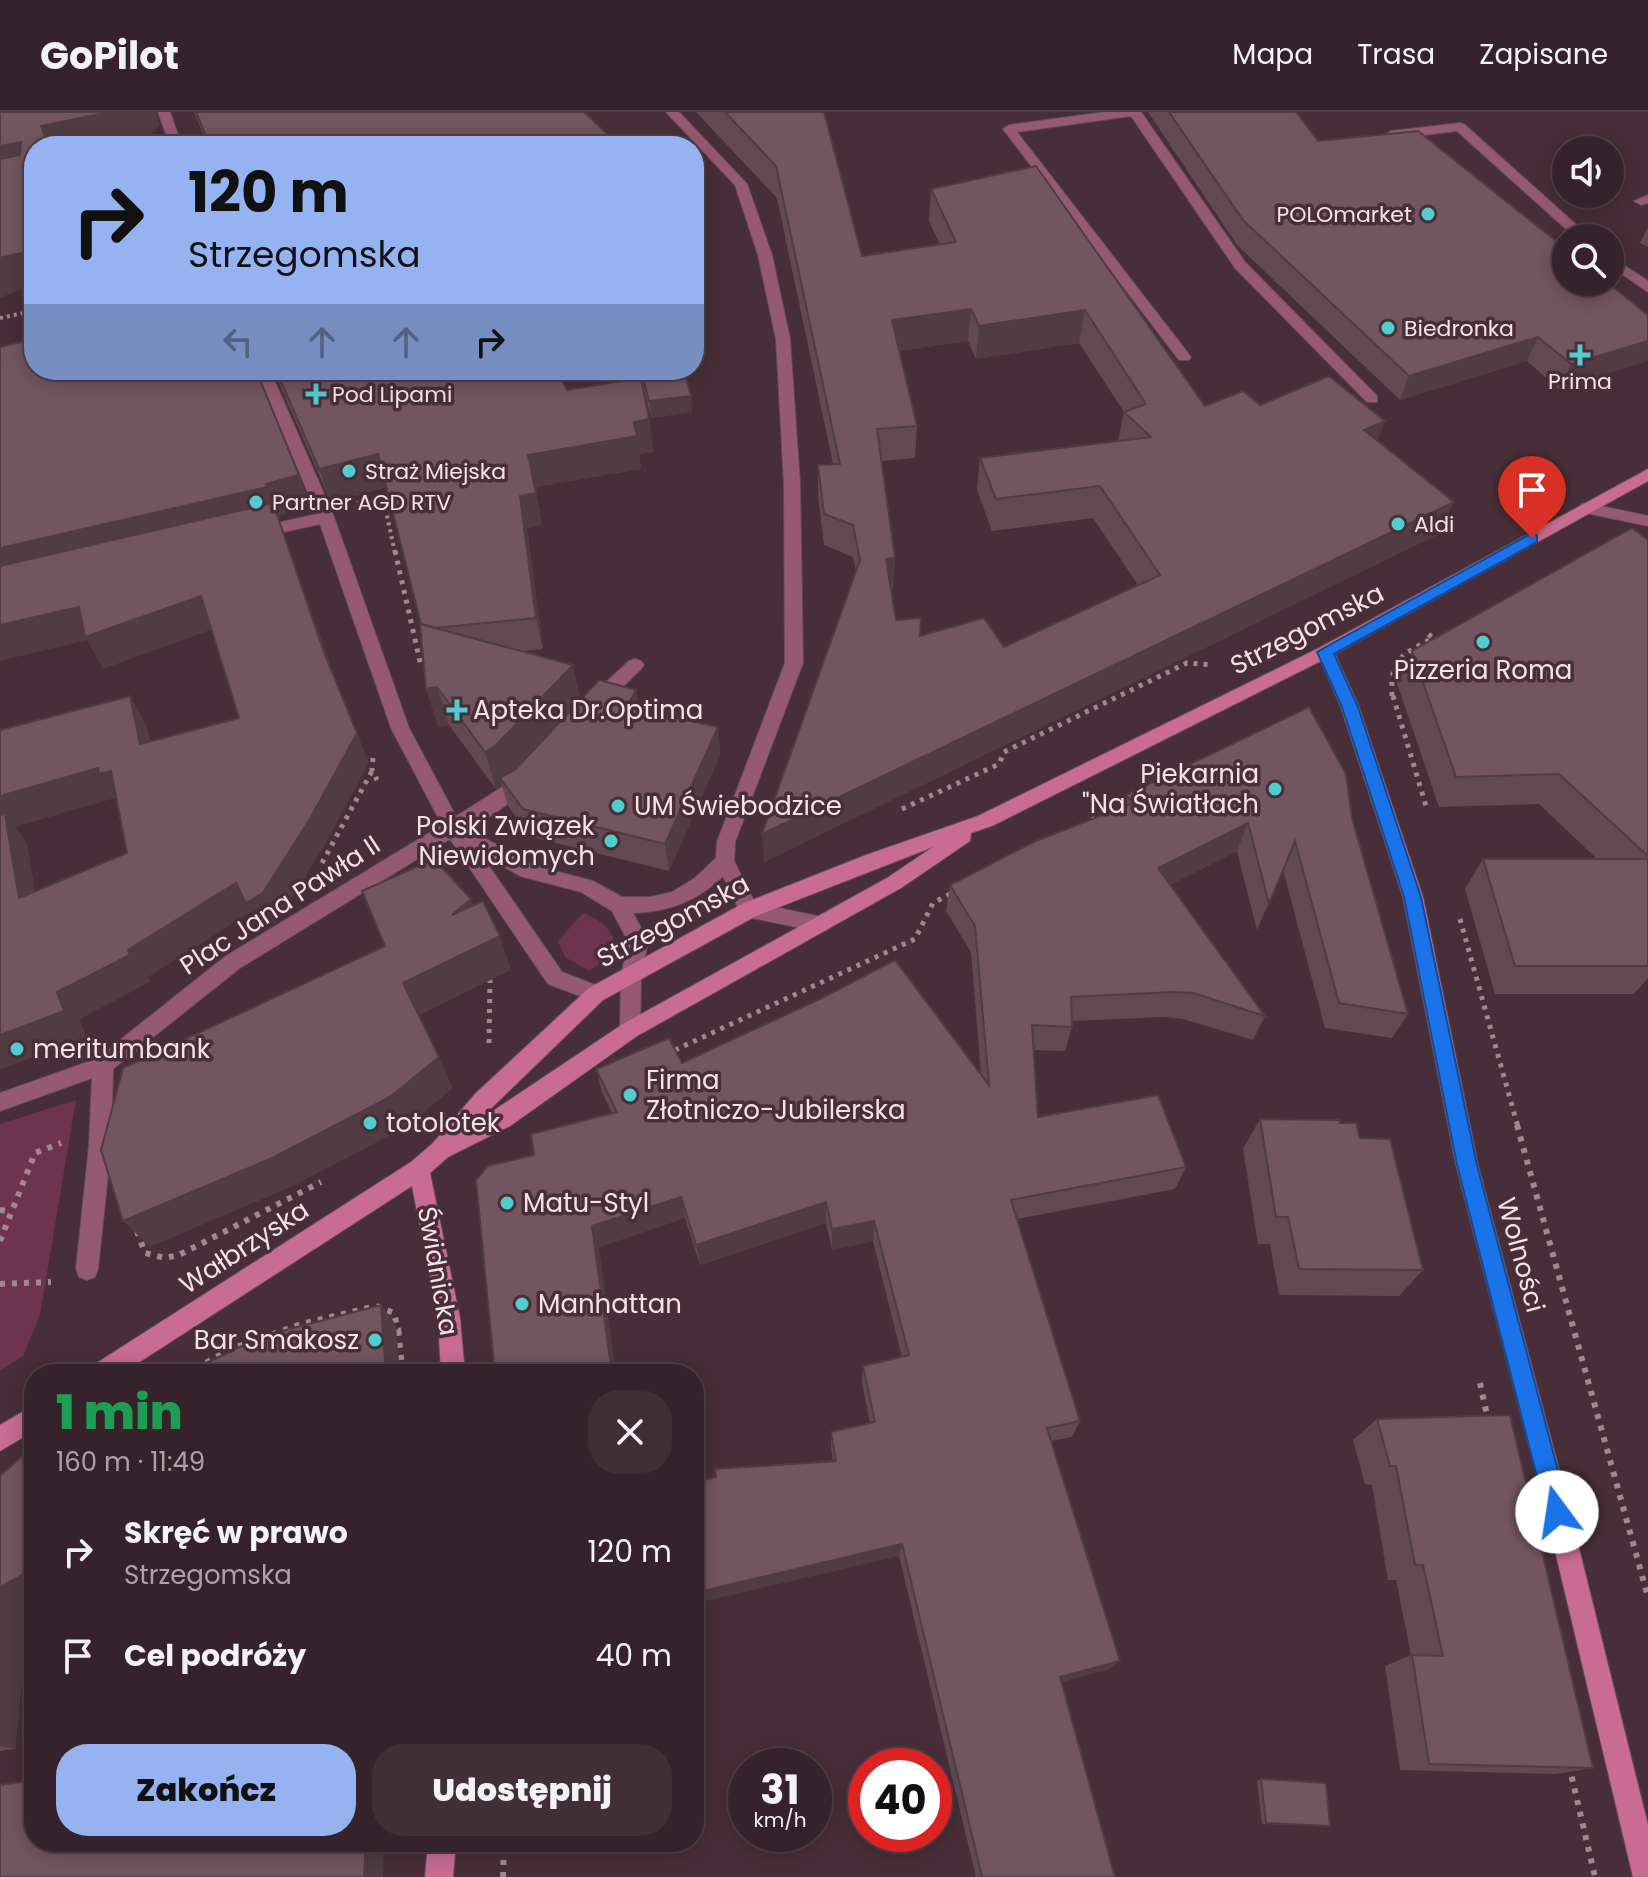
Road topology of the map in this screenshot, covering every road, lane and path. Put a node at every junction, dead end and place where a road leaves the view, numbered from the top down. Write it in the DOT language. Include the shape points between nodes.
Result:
graph roads {
  1 [pos="164,112"];
  2 [pos="672,112"];
  3 [pos="1134,112"];
  4 [pos="172,136"];
  5 [pos="695,136"];
  6 [pos="1383,136"];
  7 [pos="704,145"];
  8 [pos="1568,224"];
  9 [pos="1624,270"];
  10 [pos="1648,288"];
  11 [pos="24,313"];
  12 [pos="0,318"];
  13 [pos="1184,357"];
  14 [pos="267,380"];
  15 [pos="1372,399"];
  16 [pos="1648,474"];
  17 [pos="405,491"];
  18 [pos="1587,508"];
  19 [pos="326,517"];
  20 [pos="1648,521"];
  21 [pos="245,536"];
  22 [pos="1423,630"];
  23 [pos="1325,652"];
  24 [pos="1224,659"];
  25 [pos="635,665"];
  26 [pos="422,674"];
  27 [pos="1393,696"];
  28 [pos="1385,698"];
  29 [pos="577,721"];
  30 [pos="536,767"];
  31 [pos="1138,797"];
  32 [pos="889,815"];
  33 [pos="1429,815"];
  34 [pos="985,821"];
  35 [pos="1084,824"];
  36 [pos="453,828"];
  37 [pos="725,861"];
  38 [pos="960,889"];
  39 [pos="1455,904"];
  40 [pos="619,905"];
  41 [pos="749,910"];
  42 [pos="820,924"];
  43 [pos="490,971"];
  44 [pos="631,977"];
  45 [pos="596,994"];
  46 [pos="630,1030"];
  47 [pos="662,1055"];
  48 [pos="489,1056"];
  49 [pos="103,1065"];
  50 [pos="0,1102"];
  51 [pos="100,1138"];
  52 [pos="440,1151"];
  53 [pos="419,1169"];
  54 [pos="323,1181"];
  55 [pos="0,1210"];
  56 [pos="12,1211"];
  57 [pos="135,1224"];
  58 [pos="0,1240"];
  59 [pos="87,1269"];
  60 [pos="116,1364"];
  61 [pos="200,1364"];
  62 [pos="403,1364"];
  63 [pos="452,1364"];
  64 [pos="24,1423"];
  65 [pos="0,1439"];
  66 [pos="1648,1597"];
  67 [pos="441,1852"];
  68 [pos="504,1852"];
  69 [pos="439,1877"];
  70 [pos="503,1877"];
  71 [pos="1647,1877"];
  1 -- 4 [label="street"];
  2 -- 5 [label="street"];
  3 -- 13 [label="street" via="1009,129"];
  3 -- 15 [label="street" via="1240,265"];
  6 -- 8 [label="street" via="1460,127"];
  7 -- 37 [label="street" via="741,184 765,255 783,339 792,484 794,663 726,842"];
  9 -- 10 [label="street"];
  11 -- 12 [label="path"];
  14 -- 19 [label="street"];
  16 -- 18 [label="main road, Strzegomska"];
  17 -- 26 [label="path" via="379,498"];
  18 -- 20 [label="street"];
  18 -- 23 [label="main road, Strzegomska"];
  19 -- 21 [label="street"];
  19 -- 36 [label="street" via="400,728"];
  22 -- 27 [label="path" via="1433,638 1397,658 1391,668 1388,683"];
  23 -- 34 [label="main road, Strzegomska"];
  23 -- 71 [label="main road, Wolności" via="1350,707 1413,897 1467,1165"];
  24 -- 32 [label="path" via="1210,666 1187,663 1004,752 999,764"];
  25 -- 29 [label="street"];
  27 -- 28 [label="path"];
  27 -- 33 [label="path"];
  30 -- 36 [label="street, Plac Jana Pawła II" via="515,790"];
  31 -- 35 [label="path"];
  34 -- 41 [label="main road, Strzegomska"];
  34 -- 42 [label="main road, Strzegomska" via="894,883"];
  36 -- 40 [label="street" via="527,871 586,886"];
  36 -- 45 [label="street" via="555,978"];
  36 -- 49 [label="street, Plac Jana Pawła II" via="233,962"];
  37 -- 40 [label="street" via="707,882 684,895 652,907"];
  37 -- 41 [label="street"];
  38 -- 47 [label="path" via="933,903 915,939"];
  39 -- 66 [label="path"];
  40 -- 44 [label="street" via="638,941"];
  41 -- 42 [label="street"];
  41 -- 44 [label="main road, Strzegomska"];
  42 -- 46 [label="main road, Strzegomska"];
  43 -- 48 [label="path"];
  44 -- 45 [label="main road, Strzegomska"];
  44 -- 46 [label="street"];
  45 -- 52 [label="main road, Strzegomska" via="483,1100"];
  46 -- 52 [label="main road, Strzegomska" via="503,1119"];
  49 -- 50 [label="street, Plac Jana Pawła II"];
  49 -- 51 [label="street"];
  51 -- 56 [label="path" via="35,1153"];
  51 -- 59 [label="street"];
  52 -- 53 [label="main road, Strzegomska"];
  53 -- 60 [label="main road, Wałbrzyska"];
  53 -- 63 [label="main road, Świdnicka" via="449,1318"];
  54 -- 57 [label="path" via="166,1262 145,1253"];
  55 -- 56 [label="path"];
  56 -- 58 [label="path"];
  61 -- 62 [label="path" via="263,1333 376,1306 394,1313 402,1330"];
  64 -- 65 [label="main road"];
  67 -- 69 [label="main road"];
  68 -- 70 [label="path"];
}
